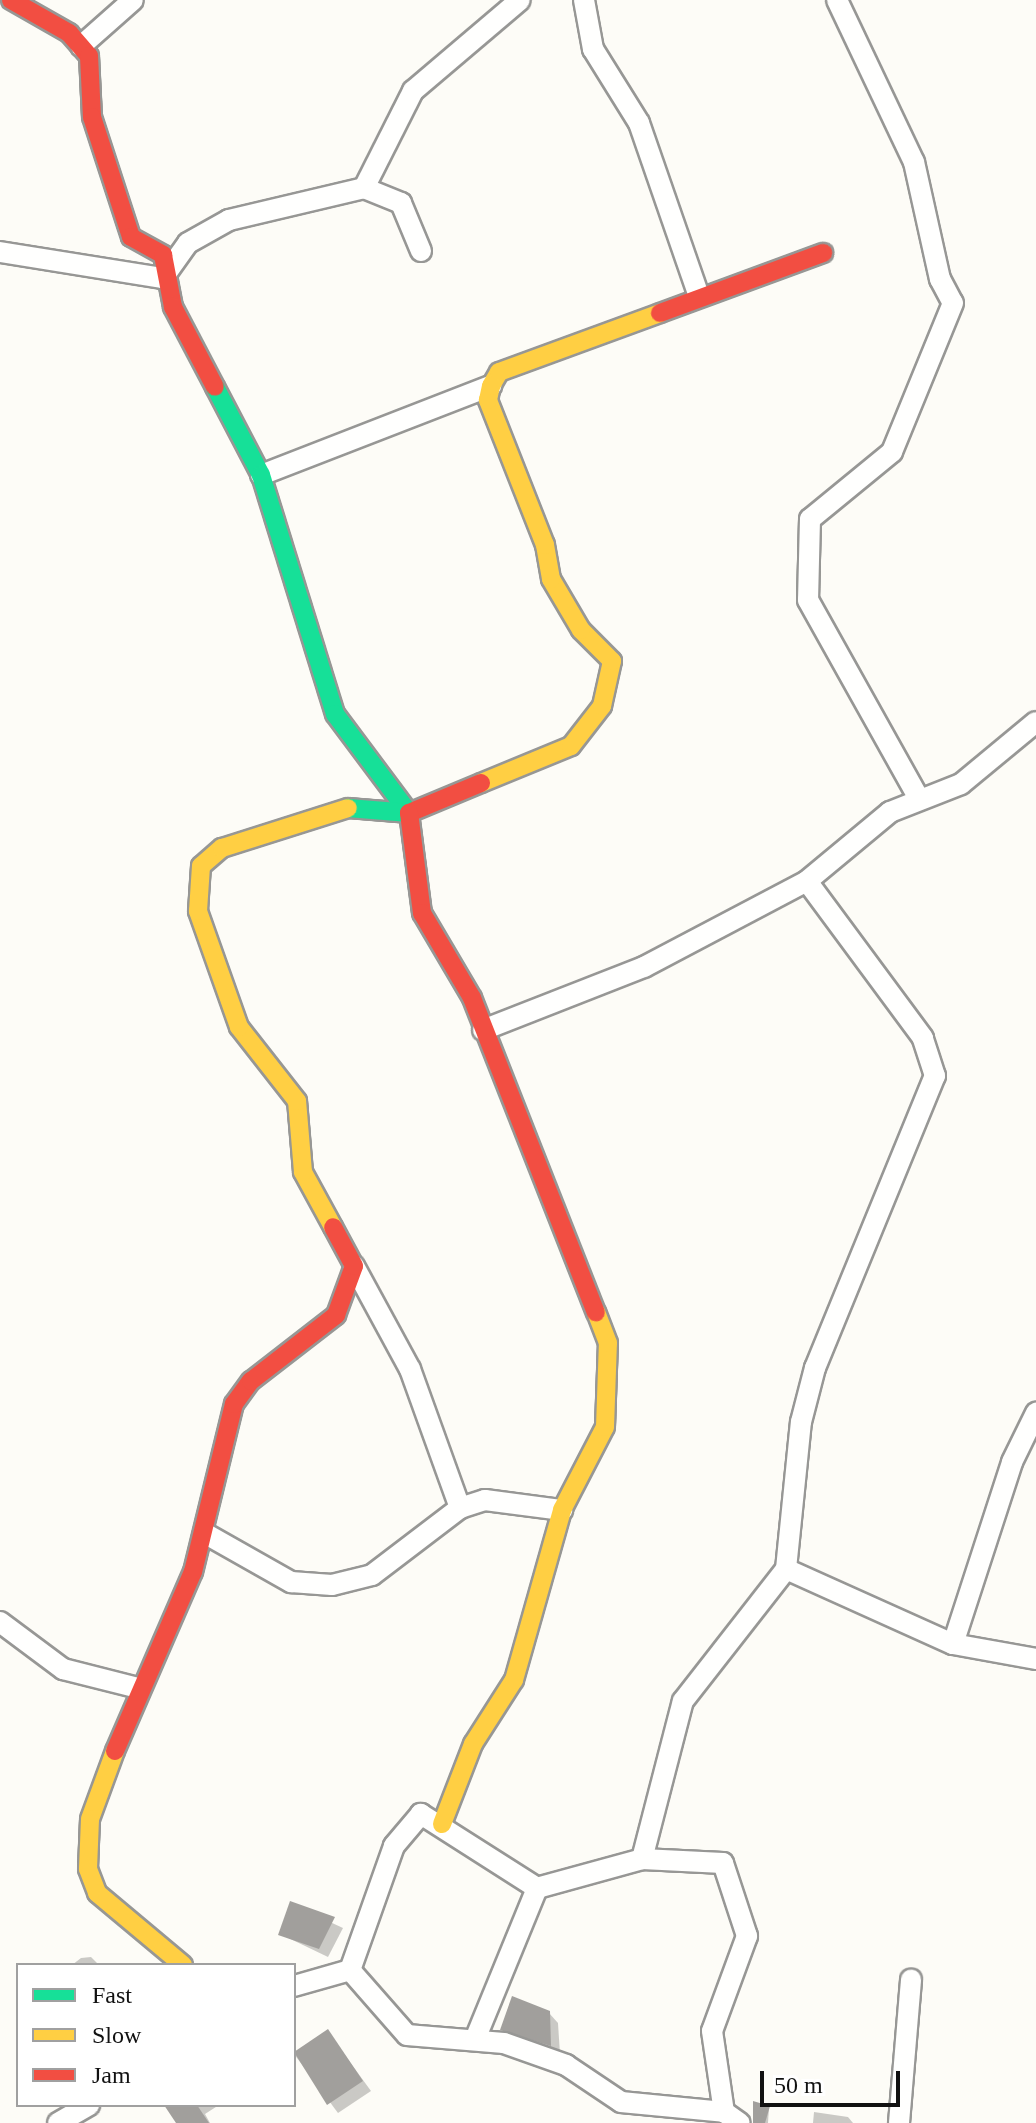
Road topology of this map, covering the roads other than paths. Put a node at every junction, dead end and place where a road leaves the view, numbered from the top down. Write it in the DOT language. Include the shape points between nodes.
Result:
graph roads {
  1 [pos="11,0"];
  2 [pos="133,0"];
  3 [pos="520,0"];
  4 [pos="584,0"];
  5 [pos="837,0"];
  6 [pos="493,6"];
  7 [pos="81,46"];
  8 [pos="364,188"];
  9 [pos="421,251"];
  10 [pos="0,252"];
  11 [pos="823,253"];
  12 [pos="163,278"];
  13 [pos="699,296"];
  14 [pos="491,386"];
  15 [pos="261,475"];
  16 [pos="1036,722"];
  17 [pos="919,799"];
  18 [pos="409,813"];
  19 [pos="807,881"];
  20 [pos="483,1030"];
  21 [pos="354,1266"];
  22 [pos="1036,1413"];
  23 [pos="460,1508"];
  24 [pos="562,1510"];
  25 [pos="206,1534"];
  26 [pos="786,1569"];
  27 [pos="0,1622"];
  28 [pos="953,1644"];
  29 [pos="1036,1659"];
  30 [pos="138,1688"];
  31 [pos="442,1824"];
  32 [pos="642,1859"];
  33 [pos="537,1888"];
  34 [pos="181,1963"];
  35 [pos="350,1970"];
  36 [pos="911,1980"];
  37 [pos="296,1985"];
  38 [pos="476,2037"];
  39 [pos="86,2107"];
  40 [pos="732,2118"];
  41 [pos="58,2123"];
  42 [pos="899,2123"];
  1 -- 7 [label="street"];
  2 -- 7 [label="street"];
  3 -- 6 [label="street"];
  4 -- 13 [label="street" via="593,49 639,123"];
  5 -- 17 [label="street" via="914,162 940,279 953,303 892,452 810,519 808,600"];
  6 -- 8 [label="street" via="413,91"];
  7 -- 12 [label="street" via="91,63 92,117 131,237 163,255"];
  8 -- 9 [label="street" via="401,203"];
  8 -- 12 [label="street" via="229,220 188,243"];
  10 -- 12 [label="street"];
  11 -- 13 [label="street"];
  12 -- 15 [label="street"];
  13 -- 14 [label="street" via="499,372"];
  14 -- 15 [label="street"];
  14 -- 18 [label="street" via="488,400 545,545 551,579 581,630 612,661 594,720 571,746"];
  15 -- 18 [label="street" via="335,714"];
  16 -- 17 [label="street" via="961,784"];
  17 -- 19 [label="street" via="890,812"];
  18 -- 20 [label="street" via="422,913"];
  18 -- 21 [label="street" via="356,806 318,814 222,848 199,877 198,911 239,1027 297,1101 303,1172"];
  19 -- 20 [label="street" via="644,967"];
  19 -- 26 [label="street" via="923,1038 935,1076 815,1368 801,1422"];
  20 -- 24 [label="street" via="500,1080 527,1125 608,1343 605,1427"];
  21 -- 23 [label="street" via="410,1369"];
  21 -- 25 [label="street" via="349,1295 336,1315 251,1381 234,1404"];
  22 -- 28 [label="street" via="1012,1462"];
  23 -- 24 [label="street" via="485,1500"];
  23 -- 25 [label="street" via="372,1575 332,1585 291,1582"];
  24 -- 31 [label="street" via="514,1680 473,1744"];
  25 -- 30 [label="street"];
  26 -- 28 [label="street"];
  26 -- 32 [label="street" via="683,1701"];
  27 -- 30 [label="street" via="63,1669"];
  28 -- 29 [label="street"];
  30 -- 34 [label="street" via="90,1819 88,1869 97,1893"];
  31 -- 33 [label="street"];
  31 -- 35 [label="street" via="421,1814 394,1846"];
  32 -- 33 [label="street"];
  32 -- 40 [label="street" via="713,1860 734,1881 747,1936 712,2031"];
  33 -- 38 [label="street"];
  35 -- 37 [label="street"];
  35 -- 38 [label="street" via="407,2035"];
  36 -- 42 [label="street"];
  38 -- 40 [label="street" via="566,2065 621,2102"];
  39 -- 41 [label="street"];
}
